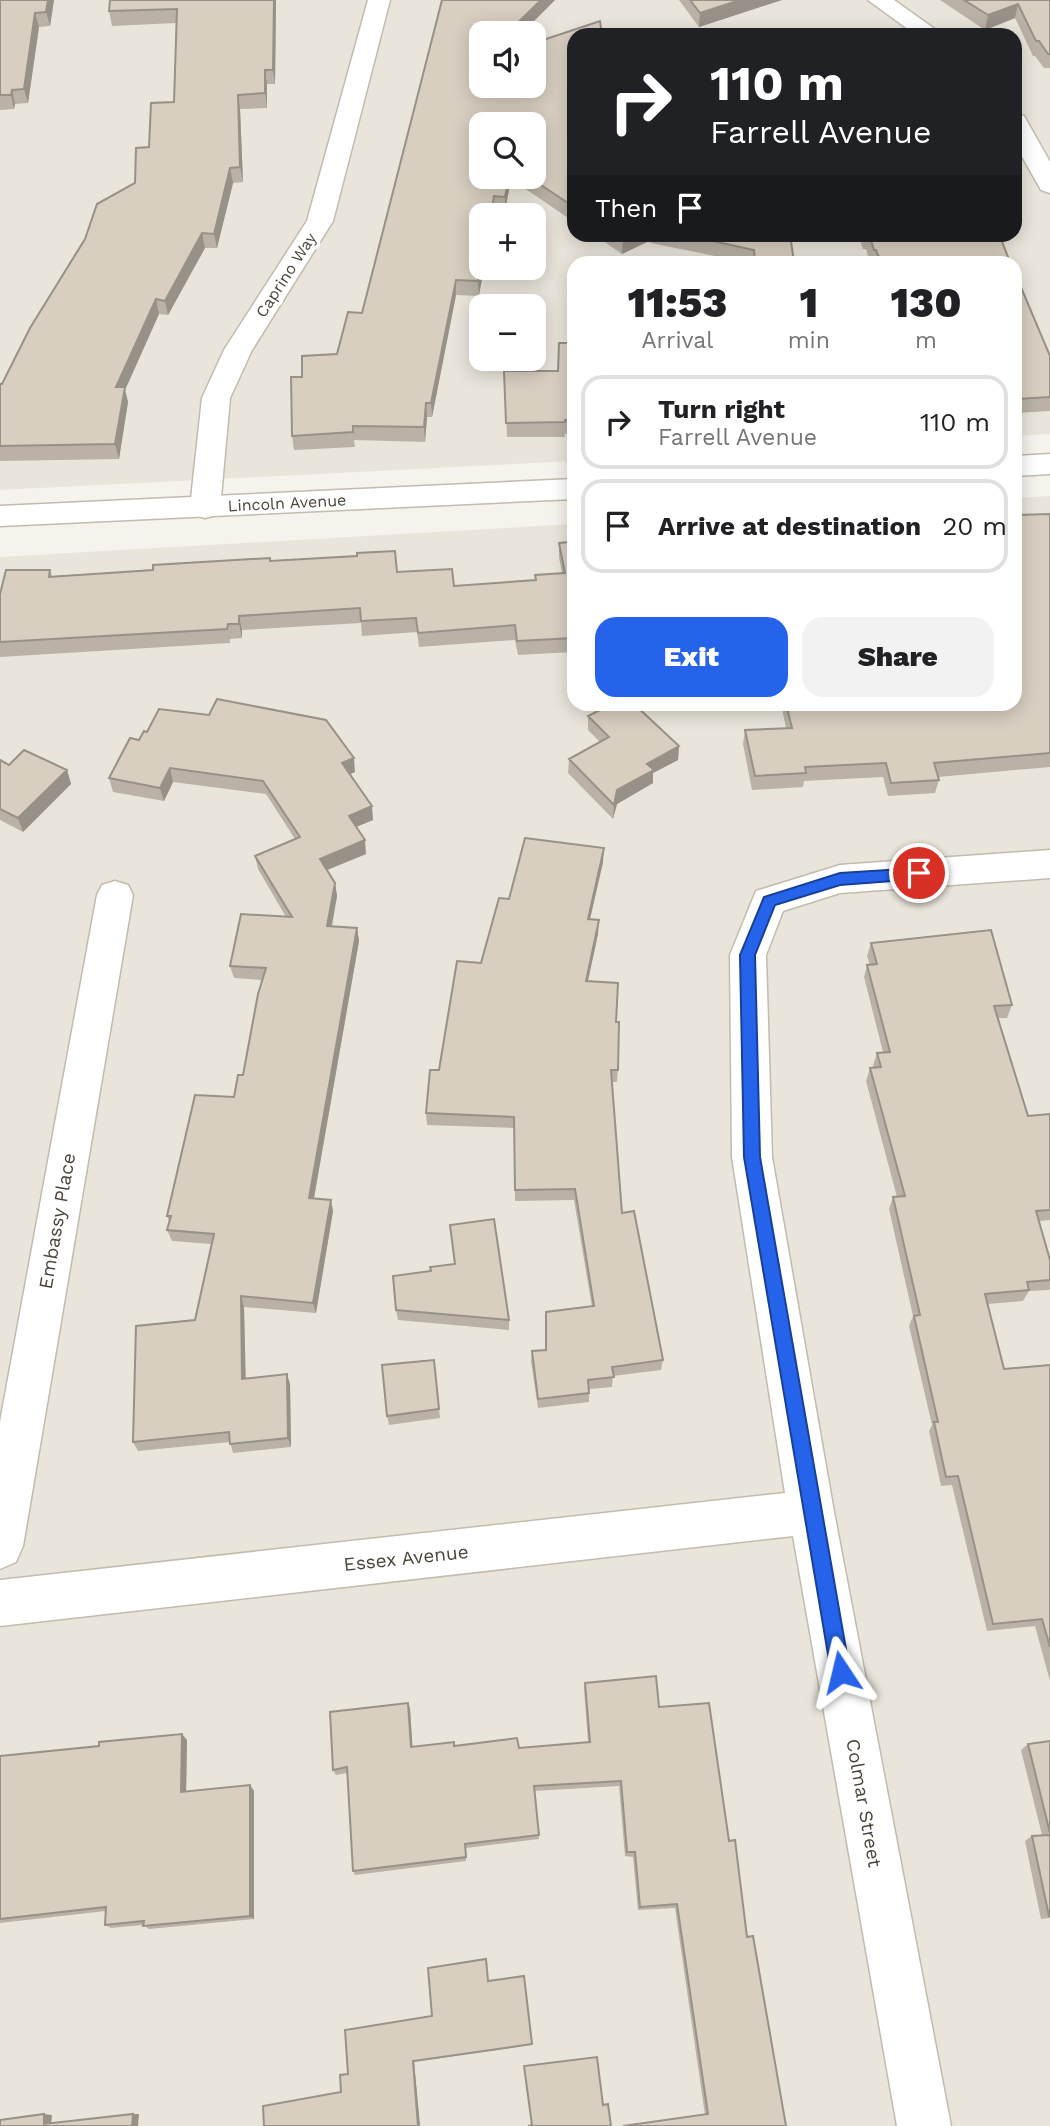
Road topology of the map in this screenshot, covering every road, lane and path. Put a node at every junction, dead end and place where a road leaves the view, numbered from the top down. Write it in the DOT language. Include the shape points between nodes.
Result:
graph roads {
  1 [pos="379,0"];
  2 [pos="879,0"];
  3 [pos="921,28"];
  4 [pos="1022,133"];
  5 [pos="1033,153"];
  6 [pos="1050,185"];
  7 [pos="1050,464"];
  8 [pos="1022,466"];
  9 [pos="567,489"];
  10 [pos="205,508"];
  11 [pos="0,516"];
  12 [pos="1050,864"];
  13 [pos="115,895"];
  14 [pos="811,1512"];
  15 [pos="0,1546"];
  16 [pos="0,1604"];
  17 [pos="923,2126"];
  1 -- 10 [label="street, Caprino Way" via="320,222 238,350 216,398"];
  2 -- 3 [label="street"];
  4 -- 5 [label="street"];
  5 -- 6 [label="street"];
  7 -- 8 [label="street"];
  9 -- 10 [label="street, Lincoln Avenue"];
  10 -- 11 [label="street, Lincoln Avenue"];
  12 -- 14 [label="street, Colmar Street" via="840,879 769,901 748,955 752,1157"];
  13 -- 15 [label="street, Embassy Place"];
  14 -- 16 [label="street, Essex Avenue"];
  14 -- 17 [label="street, Colmar Street"];
}
